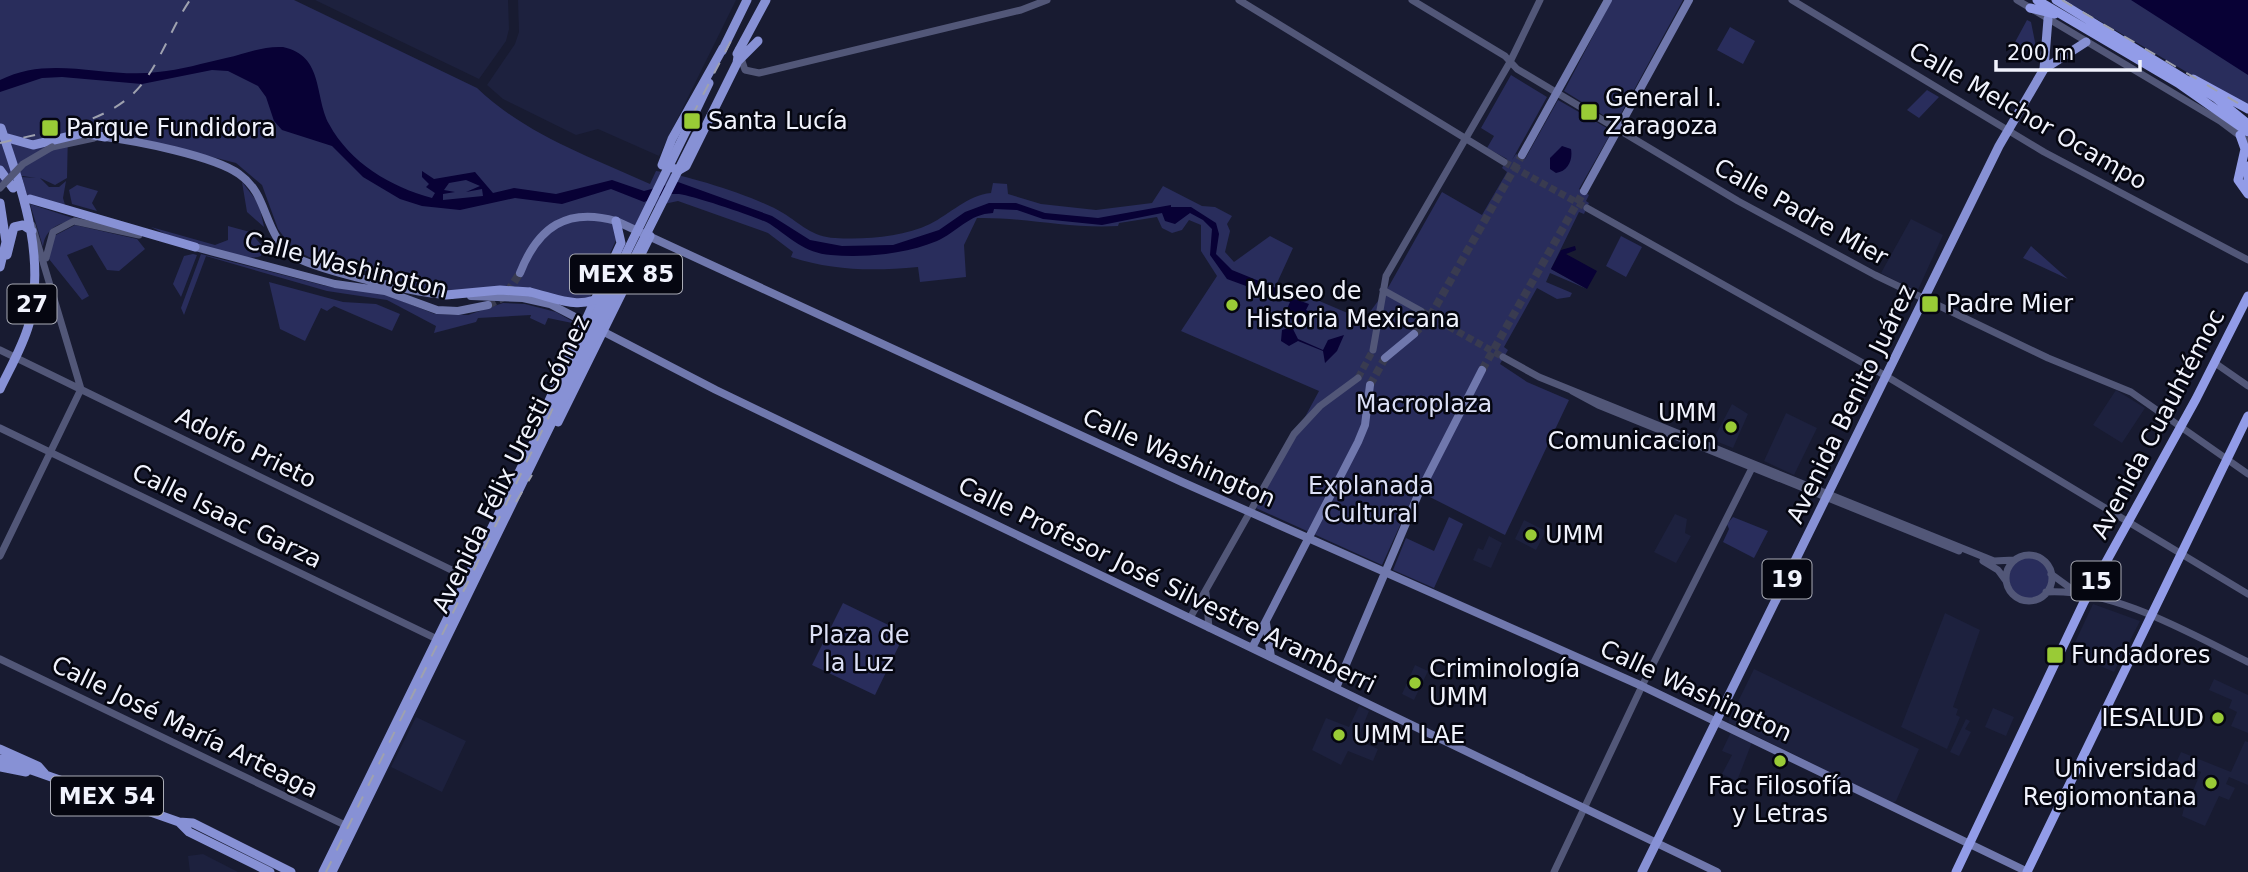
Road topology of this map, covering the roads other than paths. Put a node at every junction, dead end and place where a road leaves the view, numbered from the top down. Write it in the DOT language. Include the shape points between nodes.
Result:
graph roads {
  1 [pos="747,0"];
  2 [pos="766,0"];
  3 [pos="1046,0"];
  4 [pos="1239,0"];
  5 [pos="1412,0"];
  6 [pos="1540,0"];
  7 [pos="1608,0"];
  8 [pos="1689,0"];
  9 [pos="1793,0"];
  10 [pos="2017,0"];
  11 [pos="2037,0"];
  12 [pos="2056,0"];
  13 [pos="2030,8"];
  14 [pos="2063,16"];
  15 [pos="2048,19"];
  16 [pos="2096,24"];
  17 [pos="758,41"];
  18 [pos="2086,42"];
  19 [pos="722,53"];
  20 [pos="737,58"];
  21 [pos="1510,62"];
  22 [pos="2143,62"];
  23 [pos="2044,69"];
  24 [pos="2174,74"];
  25 [pos="1557,94"];
  26 [pos="2216,99"];
  27 [pos="2248,109"];
  28 [pos="2248,116"];
  29 [pos="2248,124"];
  30 [pos="2008,130"];
  31 [pos="1618,131"];
  32 [pos="3,133"];
  33 [pos="2244,133"];
  34 [pos="106,137"];
  35 [pos="1464,140"];
  36 [pos="2248,142"];
  37 [pos="1522,155"];
  38 [pos="1504,162"];
  39 [pos="2248,166"];
  40 [pos="0,170"];
  41 [pos="2248,183"];
  42 [pos="0,188"];
  43 [pos="13,188"];
  44 [pos="1584,191"];
  45 [pos="2248,194"];
  46 [pos="30,199"];
  47 [pos="0,203"];
  48 [pos="1587,208"];
  49 [pos="29,214"];
  50 [pos="616,221"];
  51 [pos="32,231"];
  52 [pos="650,236"];
  53 [pos="621,243"];
  54 [pos="195,247"];
  55 [pos="642,253"];
  56 [pos="295,257"];
  57 [pos="2248,260"];
  58 [pos="45,262"];
  59 [pos="316,265"];
  60 [pos="0,267"];
  61 [pos="285,272"];
  62 [pos="520,273"];
  63 [pos="311,278"];
  64 [pos="1383,290"];
  65 [pos="609,293"];
  66 [pos="446,295"];
  67 [pos="2248,296"];
  68 [pos="1923,299"];
  69 [pos="488,305"];
  70 [pos="1420,311"];
  71 [pos="586,322"];
  72 [pos="602,332"];
  73 [pos="1414,334"];
  74 [pos="1373,350"];
  75 [pos="0,351"];
  76 [pos="571,356"];
  77 [pos="1503,357"];
  78 [pos="15,358"];
  79 [pos="1385,358"];
  80 [pos="2215,363"];
  81 [pos="587,365"];
  82 [pos="1482,370"];
  83 [pos="1886,376"];
  84 [pos="1357,378"];
  85 [pos="1370,385"];
  86 [pos="2248,386"];
  87 [pos="0,389"];
  88 [pos="81,389"];
  89 [pos="2248,416"];
  90 [pos="0,428"];
  91 [pos="2180,428"];
  92 [pos="542,435"];
  93 [pos="50,452"];
  94 [pos="2227,461"];
  95 [pos="1753,465"];
  96 [pos="2248,474"];
  97 [pos="1828,495"];
  98 [pos="1250,512"];
  99 [pos="2128,524"];
  100 [pos="1310,537"];
  101 [pos="0,556"];
  102 [pos="2180,556"];
  103 [pos="2014,560"];
  104 [pos="1385,570"];
  105 [pos="2051,574"];
  106 [pos="470,579"];
  107 [pos="2006,581"];
  108 [pos="1206,592"];
  109 [pos="2046,592"];
  110 [pos="2075,592"];
  111 [pos="2248,594"];
  112 [pos="2087,596"];
  113 [pos="2152,615"];
  114 [pos="1190,618"];
  115 [pos="1266,623"];
  116 [pos="1209,628"];
  117 [pos="437,639"];
  118 [pos="1252,648"];
  119 [pos="1272,657"];
  120 [pos="0,659"];
  121 [pos="2248,662"];
  122 [pos="1642,686"];
  123 [pos="1336,688"];
  124 [pos="1717,721"];
  125 [pos="0,749"];
  126 [pos="0,759"];
  127 [pos="378,766"];
  128 [pos="0,767"];
  129 [pos="35,772"];
  130 [pos="46,776"];
  131 [pos="1585,810"];
  132 [pos="179,822"];
  133 [pos="348,827"];
  134 [pos="1657,843"];
  135 [pos="1969,845"];
  136 [pos="270,872"];
  137 [pos="291,872"];
  138 [pos="323,872"];
  139 [pos="332,872"];
  140 [pos="1554,872"];
  141 [pos="1642,872"];
  142 [pos="1717,872"];
  143 [pos="1956,872"];
  144 [pos="2028,872"];
  1 -- 19 [label="main road, Avenida Félix Uresti Gómez / MEX 85"];
  2 -- 20 [label="main road, Avenida Félix Uresti Gómez / MEX 85"];
  3 -- 20 [label="street" via="1021,10 759,73 746,70"];
  4 -- 35 [label="street"];
  5 -- 21 [label="street, Calle Padre Mier"];
  6 -- 21 [label="street"];
  7 -- 25 [label="main road"];
  8 -- 31 [label="main road"];
  9 -- 30 [label="street, Calle Melchor Ocampo"];
  10 -- 13 [label="street"];
  11 -- 14 [label="highway"];
  12 -- 16 [label="highway"];
  13 -- 14 [label="highway"];
  13 -- 15 [label="street"];
  14 -- 22 [label="highway"];
  15 -- 18 [label="street"];
  15 -- 23 [label="main road, Avenida Benito Juárez / 19"];
  16 -- 22 [label="highway"];
  16 -- 24 [label="highway"];
  17 -- 20 [label="main road"];
  18 -- 23 [label="main road, Avenida Benito Juárez / 19"];
  18 -- 33 [label="street"];
  19 -- 20 [label="main road" via="662,164 679,170 687,166"];
  19 -- 65 [label="main road, Avenida Félix Uresti Gómez / MEX 85, bridge"];
  20 -- 92 [label="main road, Avenida Félix Uresti Gómez / MEX 85, bridge"];
  21 -- 25 [label="street, Calle Padre Mier"];
  21 -- 35 [label="street"];
  22 -- 33 [label="highway"];
  23 -- 30 [label="main road, Avenida Benito Juárez / 19"];
  24 -- 26 [label="highway"];
  24 -- 27 [label="highway" via="2204,84"];
  25 -- 31 [label="street, Calle Padre Mier"];
  25 -- 37 [label="main road"];
  26 -- 28 [label="highway"];
  26 -- 29 [label="highway"];
  30 -- 57 [label="street, Calle Melchor Ocampo" via="2113,191"];
  30 -- 68 [label="main road, Avenida Benito Juárez / 19"];
  31 -- 44 [label="main road"];
  31 -- 68 [label="street, Calle Padre Mier" via="1760,214"];
  32 -- 34 [label="main road" via="33,145 83,133"];
  32 -- 49 [label="main road, 27"];
  33 -- 36 [label="street"];
  33 -- 45 [label="highway" via="2238,180"];
  34 -- 42 [label="street, bridge" via="52,147 23,164"];
  34 -- 56 [label="main road" via="217,164 241,175 259,194 276,237"];
  35 -- 38 [label="street"];
  35 -- 64 [label="street" via="1386,276"];
  39 -- 41 [label="highway"];
  40 -- 43 [label="main road"];
  46 -- 54 [label="main road"];
  47 -- 60 [label="main road, 27" via="6,242"];
  48 -- 83 [label="street"];
  49 -- 51 [label="main road, 27"];
  49 -- 58 [label="street"];
  50 -- 52 [label="main road, Calle Washington"];
  50 -- 53 [label="main road"];
  50 -- 62 [label="main road, Calle Washington" via="592,216 555,224 532,246"];
  51 -- 60 [label="main road" via="23,225 14,227 12,248"];
  51 -- 78 [label="main road, 27" via="36,285 28,327"];
  52 -- 55 [label="main road"];
  52 -- 98 [label="main road, Calle Washington"];
  53 -- 55 [label="main road" via="635,244"];
  53 -- 71 [label="main road"];
  54 -- 58 [label="street" via="74,221 53,232"];
  54 -- 61 [label="main road, Calle Washington"];
  55 -- 72 [label="main road"];
  56 -- 59 [label="main road, Calle Profesor José Silvestre Aramberri"];
  56 -- 61 [label="main road" via="296,268"];
  58 -- 88 [label="street"];
  59 -- 63 [label="main road" via="306,271"];
  59 -- 66 [label="main road, Calle Profesor José Silvestre Aramberri"];
  61 -- 63 [label="main road, Calle Washington"];
  63 -- 69 [label="main road, Calle Washington" via="385,291 448,312"];
  64 -- 70 [label="street"];
  64 -- 74 [label="street"];
  65 -- 66 [label="main road, bridge" via="576,304 530,292"];
  65 -- 92 [label="main road, Avenida Félix Uresti Gómez / MEX 85, bridge" via="554,401"];
  66 -- 71 [label="main road, Calle Profesor José Silvestre Aramberri" via="538,301"];
  67 -- 80 [label="highway, Avenida Cuauhtémoc / 15"];
  68 -- 83 [label="main road, Avenida Benito Juárez / 19"];
  68 -- 91 [label="street, Calle Padre Mier" via="2131,392"];
  71 -- 72 [label="main road, Calle Profesor José Silvestre Aramberri"];
  71 -- 76 [label="main road"];
  72 -- 81 [label="main road"];
  72 -- 114 [label="main road, Calle Profesor José Silvestre Aramberri"];
  73 -- 79 [label="main road"];
  75 -- 78 [label="street, Adolfo Prieto"];
  76 -- 81 [label="main road" via="583,357"];
  76 -- 92 [label="main road" via="540,420"];
  77 -- 95 [label="street" via="1576,396"];
  78 -- 87 [label="main road, 27"];
  78 -- 88 [label="street, Adolfo Prieto"];
  80 -- 86 [label="street"];
  80 -- 91 [label="highway, Avenida Cuauhtémoc / 15"];
  81 -- 92 [label="main road" via="555,429"];
  82 -- 104 [label="main road"];
  83 -- 97 [label="main road, Avenida Benito Juárez / 19"];
  83 -- 99 [label="street"];
  84 -- 98 [label="street" via="1304,421"];
  85 -- 100 [label="main road" via="1365,425"];
  88 -- 93 [label="street"];
  88 -- 106 [label="street, Adolfo Prieto"];
  89 -- 94 [label="highway, 15"];
  90 -- 93 [label="street, Calle Isaac Garza"];
  91 -- 94 [label="street, Calle Padre Mier"];
  91 -- 99 [label="highway, Avenida Cuauhtémoc / 15"];
  92 -- 106 [label="main road, Avenida Félix Uresti Gómez / MEX 85"];
  93 -- 101 [label="street"];
  93 -- 117 [label="street, Calle Isaac Garza"];
  94 -- 96 [label="street, Calle Padre Mier"];
  94 -- 102 [label="highway, 15"];
  95 -- 97 [label="street"];
  95 -- 122 [label="street"];
  97 -- 103 [label="street" via="1994,561"];
  97 -- 107 [label="street" via="1990,565"];
  97 -- 124 [label="main road, Avenida Benito Juárez / 19"];
  98 -- 100 [label="main road, Calle Washington"];
  98 -- 108 [label="street"];
  99 -- 102 [label="street"];
  99 -- 112 [label="highway, Avenida Cuauhtémoc / 15"];
  100 -- 104 [label="main road, Calle Washington"];
  100 -- 115 [label="main road"];
  102 -- 111 [label="street"];
  102 -- 113 [label="highway, 15"];
  103 -- 105 [label="street" via="2038,557"];
  103 -- 107 [label="street"];
  104 -- 122 [label="main road, Calle Washington"];
  104 -- 123 [label="main road"];
  105 -- 109 [label="street"];
  105 -- 110 [label="street"];
  106 -- 117 [label="main road, Avenida Félix Uresti Gómez / MEX 85"];
  106 -- 127 [label="main road, Avenida Félix Uresti Gómez / MEX 85"];
  107 -- 109 [label="street" via="2010,591 2024,600 2035,600"];
  108 -- 114 [label="street"];
  108 -- 116 [label="street"];
  109 -- 110 [label="street"];
  110 -- 112 [label="street"];
  112 -- 113 [label="street"];
  112 -- 135 [label="highway, Avenida Cuauhtémoc / 15"];
  113 -- 121 [label="street"];
  113 -- 144 [label="highway, 15"];
  114 -- 116 [label="main road, Calle Profesor José Silvestre Aramberri"];
  115 -- 118 [label="main road"];
  115 -- 119 [label="main road"];
  116 -- 118 [label="main road, Calle Profesor José Silvestre Aramberri"];
  117 -- 127 [label="main road, Avenida Félix Uresti Gómez / MEX 85"];
  118 -- 119 [label="main road, Calle Profesor José Silvestre Aramberri"];
  119 -- 123 [label="main road, Calle Profesor José Silvestre Aramberri"];
  120 -- 133 [label="street, Calle José María Arteaga"];
  122 -- 124 [label="main road, Calle Washington"];
  122 -- 131 [label="street"];
  123 -- 131 [label="main road, Calle Profesor José Silvestre Aramberri"];
  124 -- 134 [label="main road, Avenida Benito Juárez / 19"];
  124 -- 135 [label="main road, Calle Washington"];
  125 -- 130 [label="main road" via="38,766"];
  126 -- 129 [label="main road, MEX 54"];
  127 -- 133 [label="main road, Avenida Félix Uresti Gómez / MEX 85"];
  127 -- 133 [label="main road, Avenida Félix Uresti Gómez / MEX 85" via="355,802"];
  128 -- 129 [label="main road"];
  129 -- 130 [label="main road, MEX 54"];
  130 -- 132 [label="main road, MEX 54"];
  131 -- 134 [label="main road, Calle Profesor José Silvestre Aramberri"];
  131 -- 140 [label="street"];
  132 -- 136 [label="main road, MEX 54" via="189,832"];
  132 -- 137 [label="main road, MEX 54" via="193,824"];
  133 -- 138 [label="main road, Avenida Félix Uresti Gómez / MEX 85"];
  133 -- 139 [label="main road, Avenida Félix Uresti Gómez / MEX 85"];
  134 -- 141 [label="main road, Avenida Benito Juárez / 19"];
  134 -- 142 [label="main road, Calle Profesor José Silvestre Aramberri"];
  135 -- 143 [label="highway, Avenida Cuauhtémoc / 15"];
  135 -- 144 [label="main road, Calle Washington"];
}
